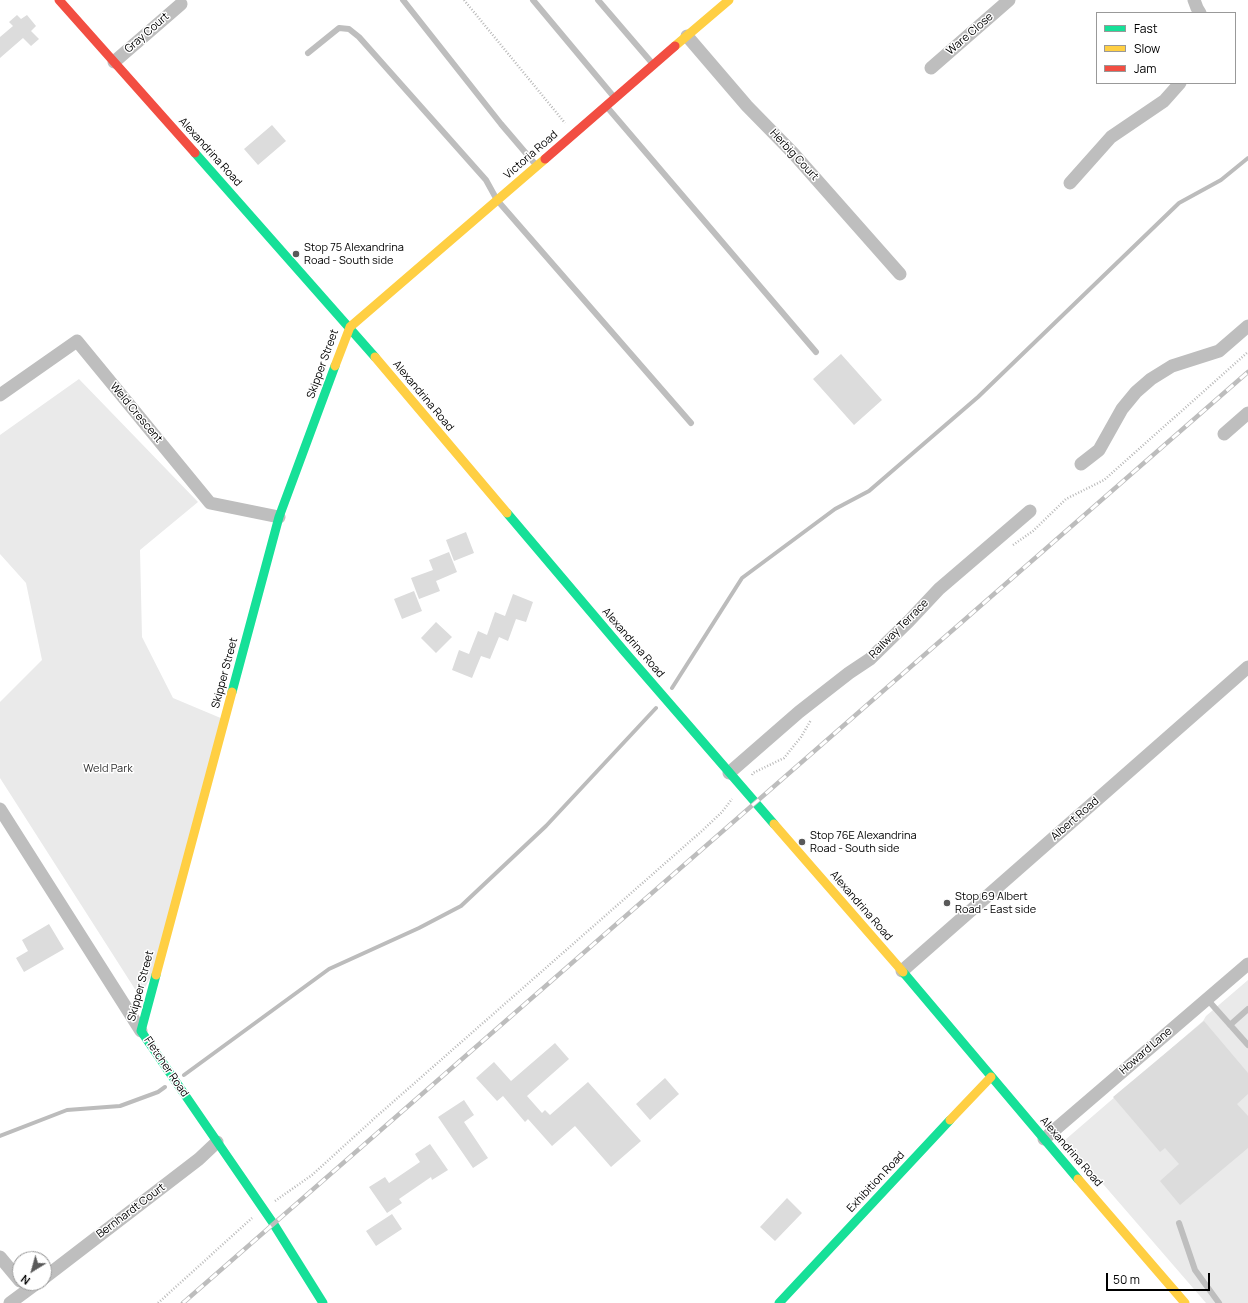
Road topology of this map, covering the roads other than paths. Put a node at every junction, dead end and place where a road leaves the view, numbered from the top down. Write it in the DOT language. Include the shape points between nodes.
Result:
graph roads {
  1 [pos="60,0"];
  2 [pos="402,0"];
  3 [pos="533,0"];
  4 [pos="598,0"];
  5 [pos="729,0"];
  6 [pos="1009,0"];
  7 [pos="1194,0"];
  8 [pos="181,4"];
  9 [pos="1199,12"];
  10 [pos="687,36"];
  11 [pos="308,53"];
  12 [pos="114,62"];
  13 [pos="654,65"];
  14 [pos="931,68"];
  15 [pos="1179,84"];
  16 [pos="615,98"];
  17 [pos="606,106"];
  18 [pos="537,166"];
  19 [pos="1070,183"];
  20 [pos="497,200"];
  21 [pos="900,274"];
  22 [pos="1248,326"];
  23 [pos="350,327"];
  24 [pos="816,352"];
  25 [pos="0,395"];
  26 [pos="1248,413"];
  27 [pos="691,423"];
  28 [pos="1224,434"];
  29 [pos="1081,464"];
  30 [pos="1030,511"];
  31 [pos="279,517"];
  32 [pos="1248,667"];
  33 [pos="729,773"];
  34 [pos="0,809"];
  35 [pos="1248,964"];
  36 [pos="902,971"];
  37 [pos="1207,999"];
  38 [pos="1248,1009"];
  39 [pos="1230,1025"];
  40 [pos="141,1031"];
  41 [pos="1248,1045"];
  42 [pos="991,1077"];
  43 [pos="1044,1139"];
  44 [pos="217,1142"];
  45 [pos="1179,1223"];
  46 [pos="0,1257"];
  47 [pos="12,1269"];
  48 [pos="52,1272"];
  49 [pos="21,1291"];
  50 [pos="10,1303"];
  51 [pos="323,1303"];
  52 [pos="779,1303"];
  53 [pos="1186,1303"];
  54 [pos="1219,1303"];
  1 -- 12 [label="street, Alexandrina Road"];
  2 -- 18 [label="lane"];
  3 -- 16 [label="lane"];
  4 -- 13 [label="lane"];
  5 -- 10 [label="street, Victoria Road"];
  6 -- 14 [label="street, Ware Close"];
  7 -- 9 [label="street"];
  8 -- 12 [label="street, Gray Court"];
  10 -- 13 [label="street, Victoria Road"];
  10 -- 21 [label="street, Herbig Court"];
  11 -- 20 [label="lane" via="339,28 354,32 486,180"];
  12 -- 23 [label="street, Alexandrina Road"];
  13 -- 16 [label="street, Victoria Road"];
  15 -- 19 [label="street" via="1164,101 1111,137"];
  16 -- 17 [label="street, Victoria Road"];
  17 -- 18 [label="street, Victoria Road"];
  17 -- 24 [label="lane"];
  18 -- 20 [label="street, Victoria Road"];
  20 -- 23 [label="street, Victoria Road"];
  20 -- 27 [label="lane"];
  22 -- 29 [label="street" via="1219,351 1172,366 1151,379 1122,409 1099,450"];
  23 -- 31 [label="street, Skipper Street"];
  23 -- 33 [label="street, Alexandrina Road"];
  25 -- 31 [label="street, Weld Crescent" via="77,341 210,502"];
  26 -- 28 [label="street"];
  30 -- 33 [label="street, Railway Terrace" via="939,589 870,659 798,712"];
  31 -- 40 [label="street, Skipper Street"];
  32 -- 36 [label="street, Albert Road"];
  33 -- 36 [label="street, Alexandrina Road"];
  34 -- 40 [label="street, Fletcher Road"];
  35 -- 37 [label="street, Howard Lane"];
  36 -- 42 [label="street, Alexandrina Road"];
  37 -- 39 [label="lane"];
  37 -- 43 [label="street, Howard Lane"];
  38 -- 39 [label="lane"];
  39 -- 41 [label="lane"];
  40 -- 44 [label="street, Fletcher Road"];
  42 -- 43 [label="street, Alexandrina Road"];
  42 -- 52 [label="street, Exhibition Road"];
  43 -- 53 [label="street, Alexandrina Road"];
  44 -- 48 [label="street, Bernhardt Court" via="199,1159"];
  44 -- 51 [label="street, Fletcher Road" via="273,1223"];
  45 -- 54 [label="lane" via="1195,1270"];
  46 -- 47 [label="street"];
  49 -- 50 [label="street"];
}
